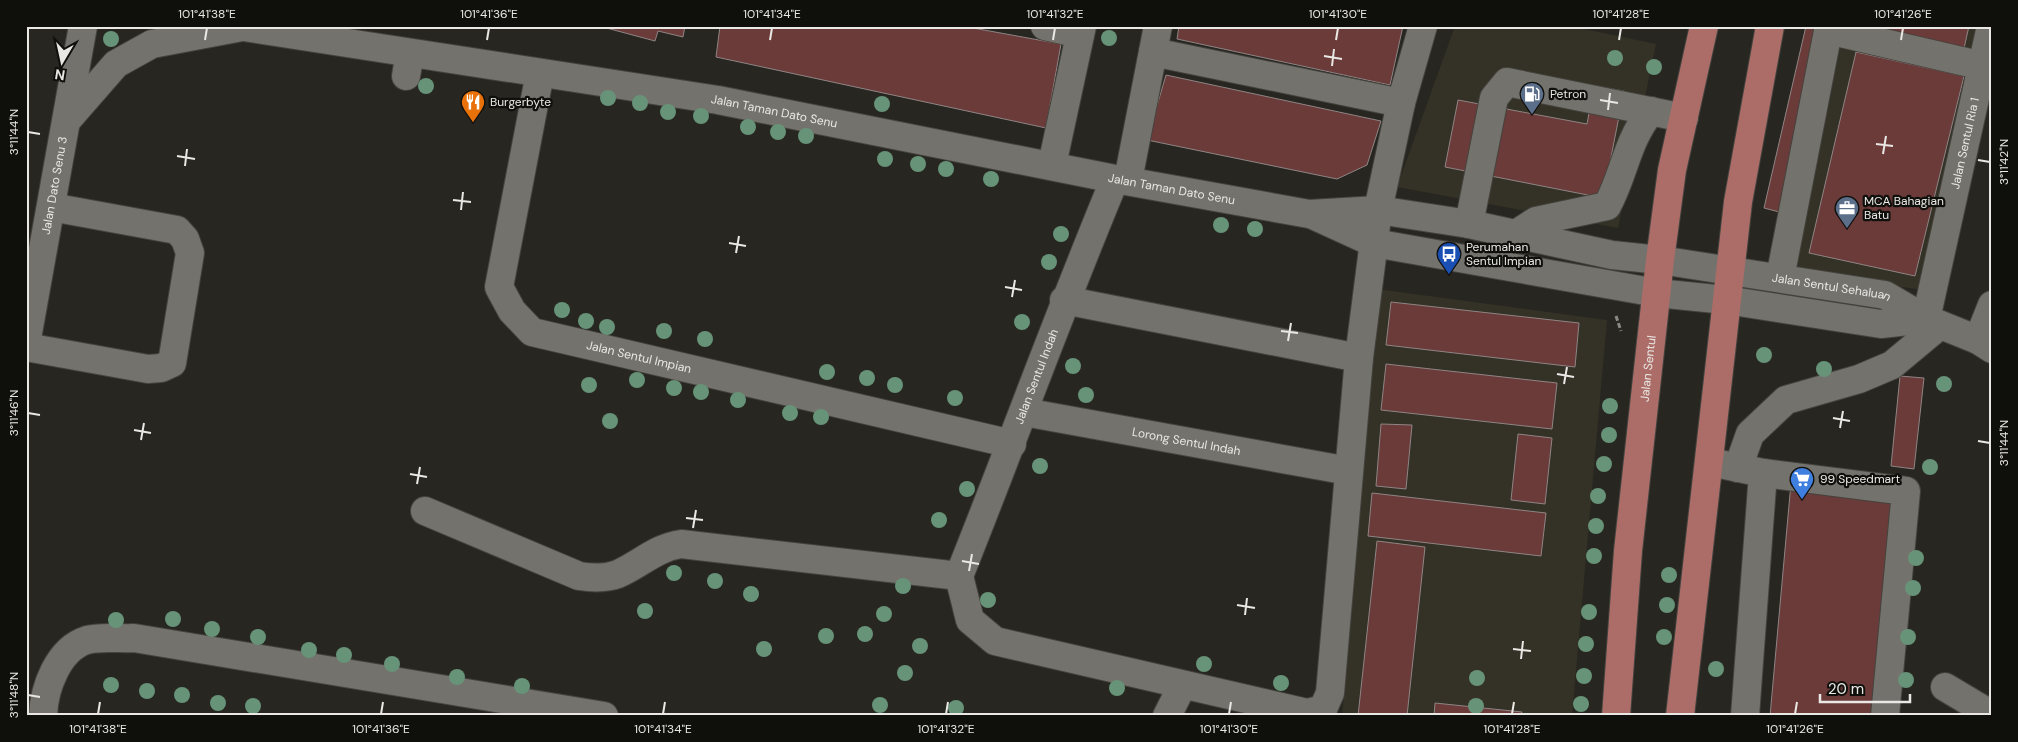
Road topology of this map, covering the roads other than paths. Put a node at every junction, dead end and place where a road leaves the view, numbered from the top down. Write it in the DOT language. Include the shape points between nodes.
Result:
graph roads {
  1 [pos="83,26"];
  2 [pos="1046,26"];
  3 [pos="1423,26"];
  4 [pos="1704,26"];
  5 [pos="1770,26"];
  6 [pos="1991,26"];
  7 [pos="240,27"];
  8 [pos="1829,28"];
  9 [pos="1081,30"];
  10 [pos="1156,39"];
  11 [pos="1983,66"];
  12 [pos="540,73"];
  13 [pos="1401,103"];
  14 [pos="1651,111"];
  15 [pos="1684,118"];
  16 [pos="68,119"];
  17 [pos="1052,165"];
  18 [pos="1121,180"];
  19 [pos="51,207"];
  20 [pos="1378,210"];
  21 [pos="1309,214"];
  22 [pos="1469,224"];
  23 [pos="1516,234"];
  24 [pos="1374,243"];
  25 [pos="1660,260"];
  26 [pos="1730,270"];
  27 [pos="1780,278"];
  28 [pos="1658,293"];
  29 [pos="1064,300"];
  30 [pos="1726,300"];
  31 [pos="1992,304"];
  32 [pos="1933,322"];
  33 [pos="1985,345"];
  34 [pos="26,346"];
  35 [pos="1358,358"];
  36 [pos="1024,412"];
  37 [pos="1012,444"];
  38 [pos="1710,462"];
  39 [pos="1751,470"];
  40 [pos="1349,471"];
  41 [pos="425,511"];
  42 [pos="959,576"];
  43 [pos="1182,686"];
  44 [pos="1945,687"];
  45 [pos="37,700"];
  46 [pos="1992,715"];
  47 [pos="604,716"];
  48 [pos="1167,716"];
  49 [pos="1616,716"];
  50 [pos="1680,716"];
  51 [pos="1745,716"];
  52 [pos="1885,716"];
  1 -- 16 [label="street, Jalan Dato Senu 3"];
  2 -- 9 [label="street"];
  3 -- 13 [label="street"];
  4 -- 15 [label="main road, Jalan Sentul"];
  5 -- 26 [label="main road" via="1738,202"];
  6 -- 11 [label="street, Jalan Sentul Ria 1"];
  7 -- 12 [label="street, Jalan Taman Dato Senu" via="408,64"];
  7 -- 16 [label="street, Jalan Taman Dato Senu" via="152,44 116,64"];
  8 -- 11 [label="street"];
  8 -- 27 [label="street"];
  9 -- 17 [label="street"];
  10 -- 13 [label="street"];
  10 -- 18 [label="street, Jalan Sentul Indah"];
  11 -- 32 [label="street, Jalan Sentul Ria 1"];
  12 -- 17 [label="street, Jalan Taman Dato Senu" via="718,100"];
  12 -- 37 [label="street, Jalan Sentul Impian" via="499,287 512,311 532,332"];
  13 -- 20 [label="street"];
  14 -- 15 [label="street"];
  14 -- 22 [label="street" via="1507,82 1494,98"];
  14 -- 23 [label="street" via="1629,147 1616,190 1607,206 1536,221"];
  15 -- 25 [label="main road, Jalan Sentul" via="1672,170"];
  16 -- 19 [label="street, Jalan Dato Senu 3"];
  17 -- 18 [label="street, Jalan Taman Dato Senu"];
  18 -- 21 [label="street, Jalan Taman Dato Senu"];
  18 -- 29 [label="street, Jalan Sentul Indah"];
  19 -- 34 [label="street, Jalan Dato Senu 3"];
  19 -- 34 [label="street" via="177,230 185,239 190,253 172,363 148,369"];
  20 -- 21 [label="street, Jalan Taman Dato Senu"];
  20 -- 22 [label="street, Jalan Taman Dato Senu"];
  20 -- 24 [label="street"];
  21 -- 24 [label="street, Jalan Taman Dato Senu"];
  22 -- 23 [label="street, Jalan Taman Dato Senu"];
  23 -- 25 [label="street, Jalan Taman Dato Senu" via="1612,255"];
  24 -- 28 [label="street, Jalan Taman Dato Senu"];
  24 -- 35 [label="street"];
  25 -- 26 [label="street, Jalan Sentul Sehaluan"];
  25 -- 28 [label="main road, Jalan Sentul"];
  26 -- 27 [label="street, Jalan Sentul Sehaluan"];
  26 -- 30 [label="main road"];
  27 -- 32 [label="street, Jalan Sentul Sehaluan" via="1885,295"];
  28 -- 30 [label="street, Jalan Sentul Sehaluan"];
  28 -- 49 [label="main road, Jalan Sentul" via="1628,551"];
  29 -- 35 [label="street"];
  29 -- 36 [label="street, Jalan Sentul Indah"];
  30 -- 32 [label="street, Jalan Sentul Sehaluan" via="1881,324"];
  30 -- 38 [label="main road"];
  31 -- 33 [label="street"];
  32 -- 33 [label="street, Jalan Sentul Sehaluan"];
  32 -- 39 [label="street" via="1892,365 1859,379 1786,400 1750,434"];
  35 -- 40 [label="street"];
  36 -- 37 [label="street, Jalan Sentul Indah"];
  36 -- 40 [label="street, Lorong Sentul Indah"];
  37 -- 42 [label="street, Jalan Sentul Indah"];
  38 -- 39 [label="street"];
  38 -- 50 [label="main road"];
  39 -- 51 [label="street"];
  39 -- 52 [label="street" via="1906,491"];
  40 -- 43 [label="street" via="1330,693 1323,709 1307,713"];
  41 -- 42 [label="street" via="579,576 599,578 617,574 664,547 681,544"];
  42 -- 43 [label="street" via="970,620 995,640"];
  43 -- 48 [label="street"];
  44 -- 46 [label="street"];
  45 -- 47 [label="street" via="66,653 88,640 134,638"];
}
